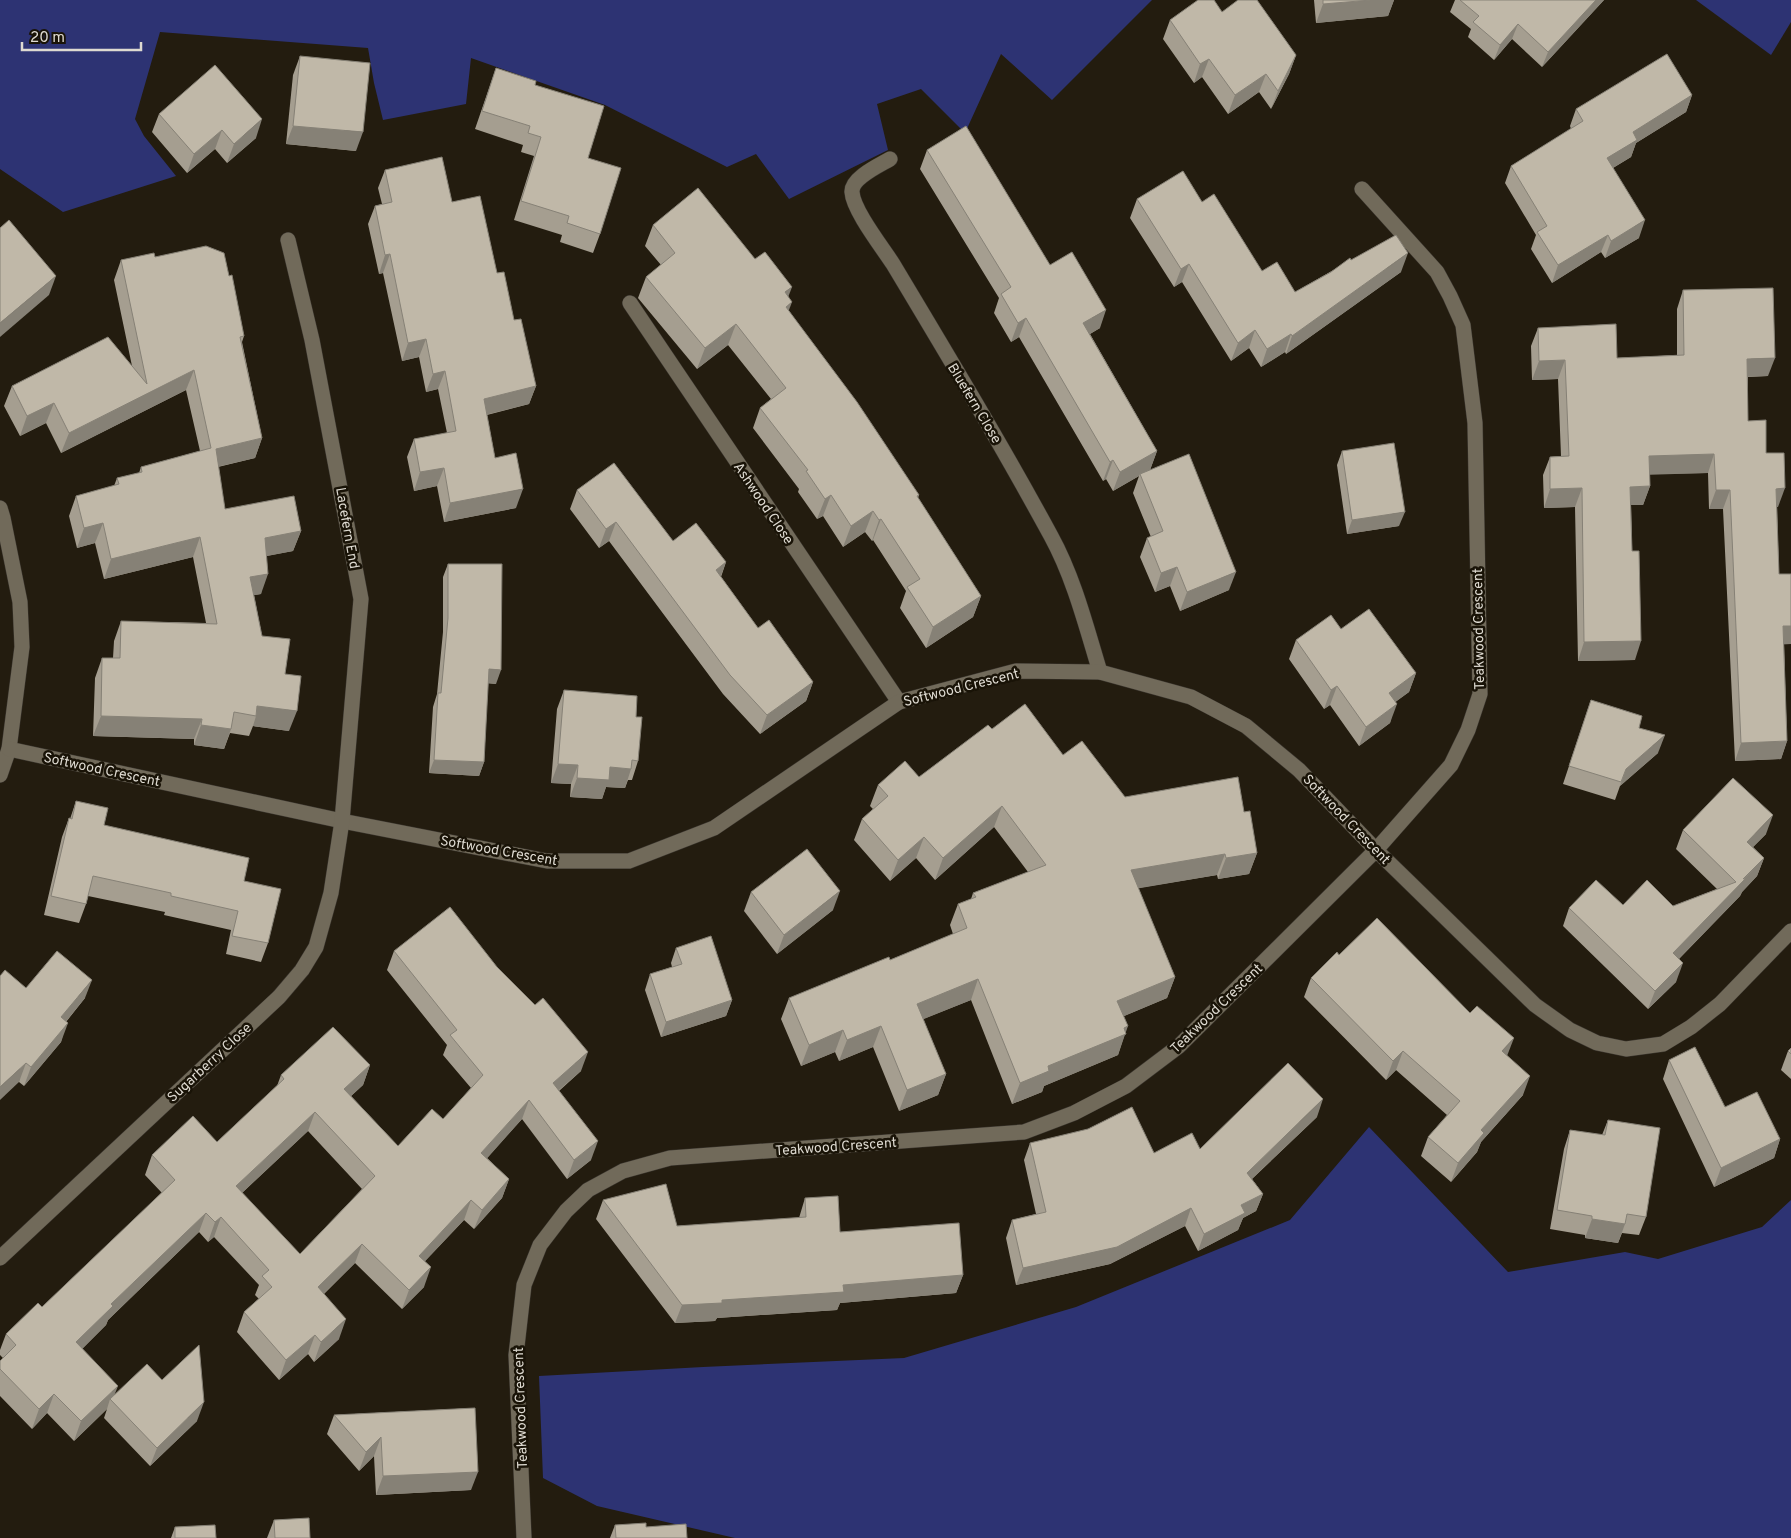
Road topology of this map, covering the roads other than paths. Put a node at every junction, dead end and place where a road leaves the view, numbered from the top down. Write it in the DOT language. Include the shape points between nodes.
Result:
graph roads {
  1 [pos="890,159"];
  2 [pos="1362,189"];
  3 [pos="288,240"];
  4 [pos="630,303"];
  5 [pos="0,508"];
  6 [pos="1100,672"];
  7 [pos="899,702"];
  8 [pos="8,749"];
  9 [pos="0,775"];
  10 [pos="342,821"];
  11 [pos="1376,850"];
  12 [pos="1791,931"];
  13 [pos="0,1258"];
  14 [pos="524,1538"];
  1 -- 6 [label="street, Bluefern Close" via="863,174 852,188 855,205 1053,539 1073,586"];
  2 -- 11 [label="street, Teakwood Crescent" via="1437,272 1450,296 1463,325 1476,433 1480,694 1468,730 1451,765"];
  3 -- 10 [label="street, Lacefern End" via="312,340 360,599"];
  4 -- 7 [label="street, Ashwood Close"];
  5 -- 8 [label="street" via="20,602 22,647"];
  6 -- 7 [label="street, Softwood Crescent" via="1016,671"];
  6 -- 11 [label="street, Softwood Crescent" via="1191,697 1246,726 1300,770"];
  7 -- 10 [label="street, Softwood Crescent" via="714,828 630,862 547,861"];
  8 -- 9 [label="street"];
  8 -- 10 [label="street, Softwood Crescent"];
  10 -- 13 [label="street, Sugarberry Close" via="331,894 316,947 302,970 279,997"];
  11 -- 12 [label="street, Softwood Crescent" via="1535,1005 1570,1030 1597,1043 1626,1049 1662,1044 1691,1027 1720,1004"];
  11 -- 14 [label="street, Teakwood Crescent" via="1179,1046 1126,1086 1074,1113 1024,1132 670,1158 623,1171 588,1190 566,1211 540,1245 524,1285 516,1355"];
}
